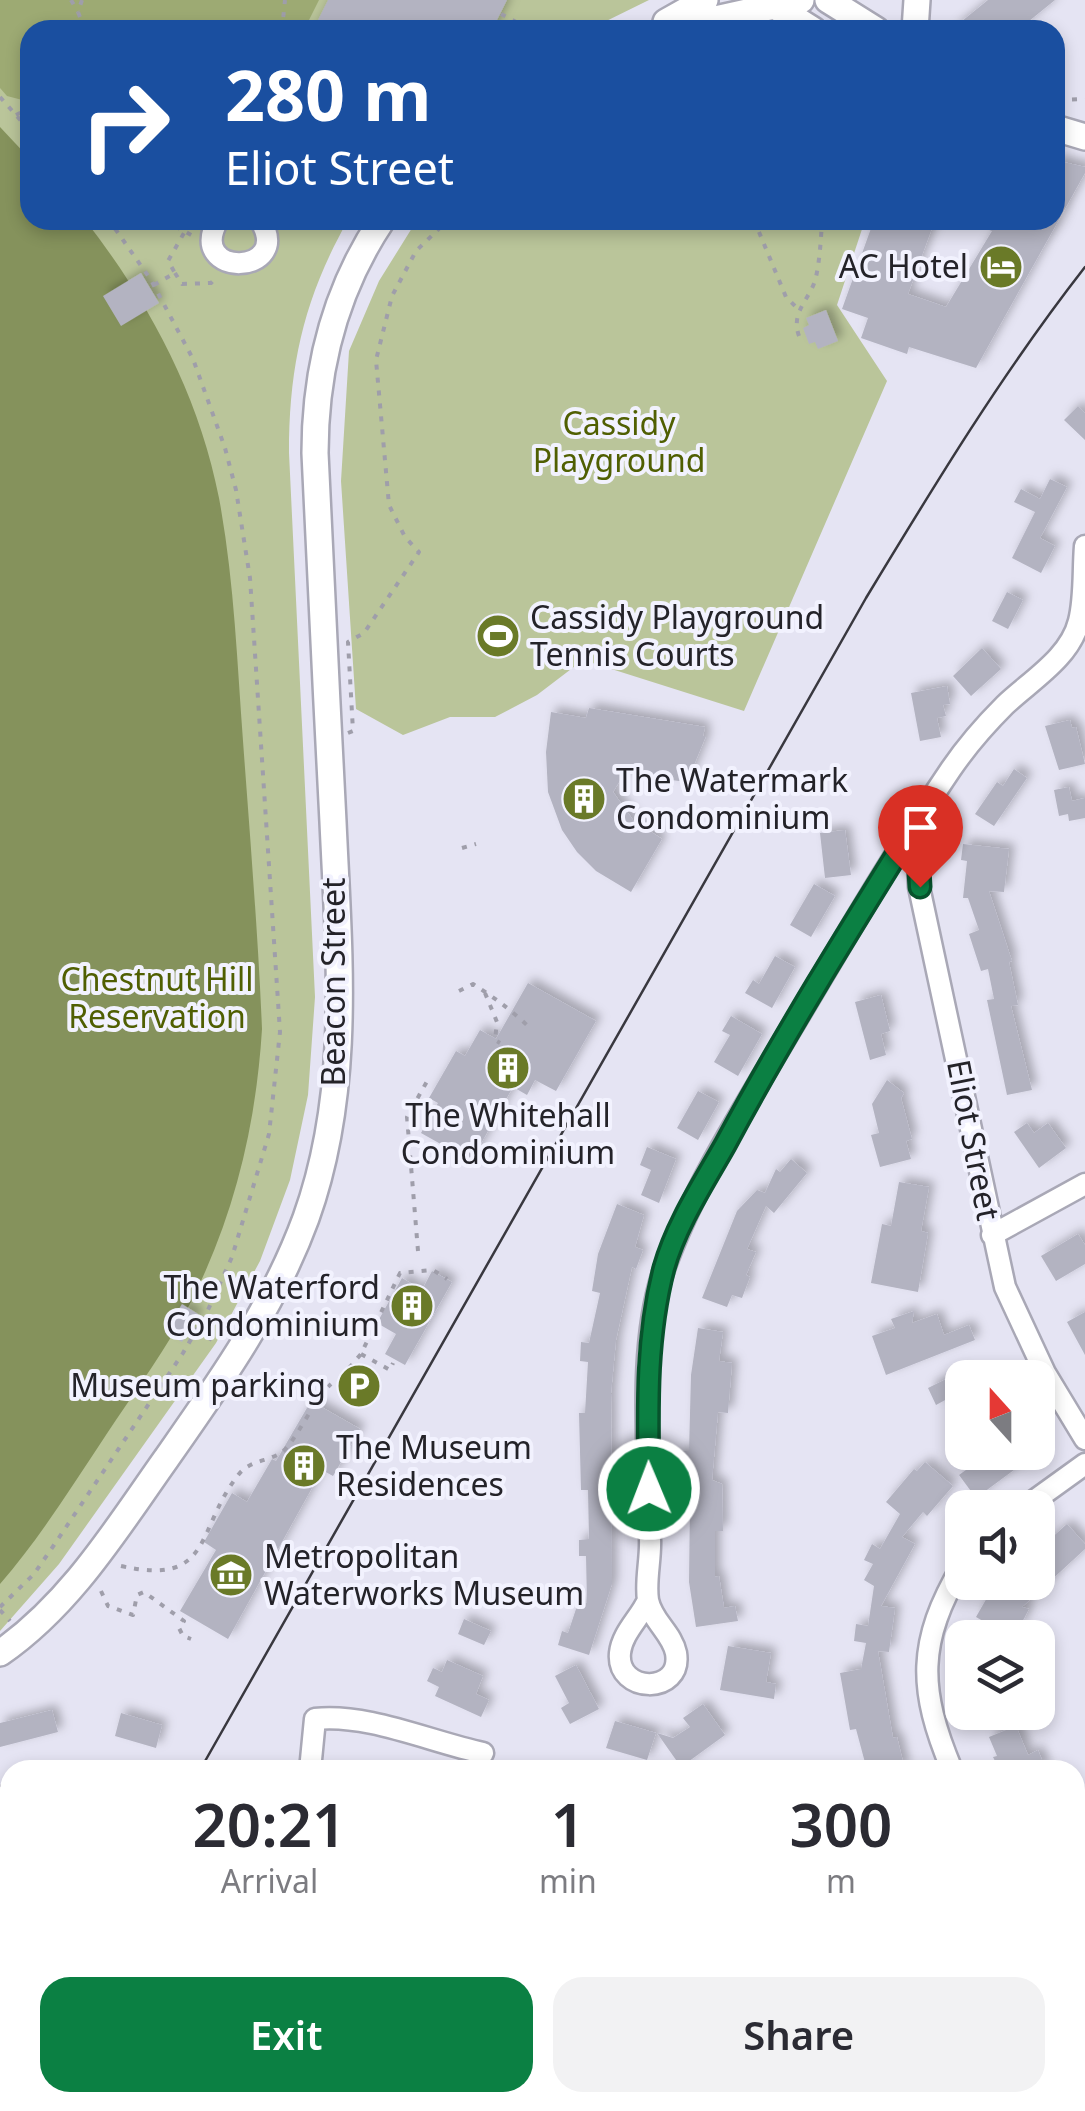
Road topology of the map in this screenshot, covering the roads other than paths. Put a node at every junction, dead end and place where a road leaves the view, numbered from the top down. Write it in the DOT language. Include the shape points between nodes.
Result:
graph roads {
  1 [pos="828,0"];
  2 [pos="781,2"];
  3 [pos="720,16"];
  4 [pos="802,20"];
  5 [pos="860,20"];
  6 [pos="215,230"];
  7 [pos="268,230"];
  8 [pos="376,230"];
  9 [pos="1085,546"];
  10 [pos="1078,646"];
  11 [pos="916,823"];
  12 [pos="1085,1184"];
  13 [pos="992,1235"];
  14 [pos="1085,1440"];
  15 [pos="1085,1464"];
  16 [pos="1049,1490"];
  17 [pos="945,1595"];
  18 [pos="648,1600"];
  19 [pos="0,1653"];
  20 [pos="483,1753"];
  21 [pos="311,1760"];
  22 [pos="949,1760"];
  1 -- 5 [label="main road"];
  2 -- 3 [label="main road"];
  2 -- 4 [label="main road"];
  6 -- 7 [label="street" via="216,252 243,264 263,252"];
  8 -- 19 [label="main road, Beacon Street" via="339,306 316,402 341,996 334,1098 316,1186 284,1272 225,1377 86,1571"];
  9 -- 10 [label="street"];
  10 -- 11 [label="street" via="1002,708"];
  11 -- 13 [label="street, Eliot Street" via="920,887"];
  11 -- 18 [label="street" via="755,1090 665,1266 648,1380"];
  12 -- 13 [label="street"];
  13 -- 14 [label="street, Eliot Street" via="1006,1288"];
  15 -- 16 [label="street"];
  17 -- 22 [label="street" via="926,1653 927,1697"];
  20 -- 21 [label="street" via="353,1720 314,1719"];
}
